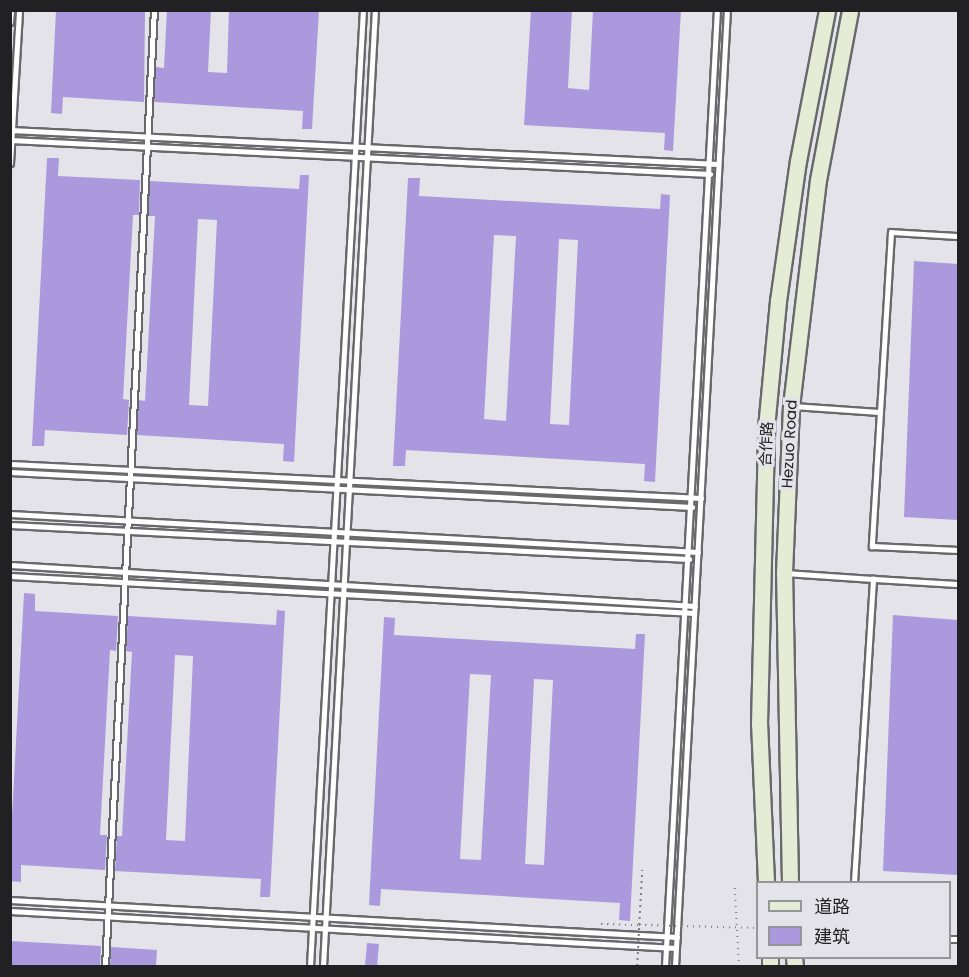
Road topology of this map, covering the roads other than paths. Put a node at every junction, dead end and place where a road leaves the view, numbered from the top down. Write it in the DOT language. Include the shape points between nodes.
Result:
graph roads {
  1 [pos="11,10"];
  2 [pos="19,10"];
  3 [pos="154,10"];
  4 [pos="363,10"];
  5 [pos="375,10"];
  6 [pos="717,10"];
  7 [pos="727,10"];
  8 [pos="826,10"];
  9 [pos="850,10"];
  10 [pos="10,22"];
  11 [pos="11,130"];
  12 [pos="148,136"];
  13 [pos="11,140"];
  14 [pos="147,146"];
  15 [pos="355,146"];
  16 [pos="368,147"];
  17 [pos="355,156"];
  18 [pos="367,157"];
  19 [pos="709,163"];
  20 [pos="10,164"];
  21 [pos="718,164"];
  22 [pos="708,173"];
  23 [pos="718,174"];
  24 [pos="958,236"];
  25 [pos="791,406"];
  26 [pos="880,412"];
  27 [pos="10,464"];
  28 [pos="130,470"];
  29 [pos="10,472"];
  30 [pos="130,478"];
  31 [pos="337,480"];
  32 [pos="350,480"];
  33 [pos="336,489"];
  34 [pos="349,489"];
  35 [pos="691,497"];
  36 [pos="700,498"];
  37 [pos="690,507"];
  38 [pos="700,507"];
  39 [pos="10,514"];
  40 [pos="128,520"];
  41 [pos="10,525"];
  42 [pos="127,531"];
  43 [pos="334,532"];
  44 [pos="347,532"];
  45 [pos="333,541"];
  46 [pos="346,542"];
  47 [pos="958,550"];
  48 [pos="688,551"];
  49 [pos="698,552"];
  50 [pos="687,559"];
  51 [pos="697,559"];
  52 [pos="10,565"];
  53 [pos="125,572"];
  54 [pos="784,573"];
  55 [pos="10,576"];
  56 [pos="873,579"];
  57 [pos="125,580"];
  58 [pos="958,584"];
  59 [pos="344,585"];
  60 [pos="331,588"];
  61 [pos="343,592"];
  62 [pos="685,605"];
  63 [pos="695,606"];
  64 [pos="684,612"];
  65 [pos="694,613"];
  66 [pos="766,881"];
  67 [pos="790,881"];
  68 [pos="854,881"];
  69 [pos="10,900"];
  70 [pos="108,906"];
  71 [pos="10,911"];
  72 [pos="108,916"];
  73 [pos="313,917"];
  74 [pos="326,918"];
  75 [pos="312,928"];
  76 [pos="325,928"];
  77 [pos="667,937"];
  78 [pos="677,937"];
  79 [pos="666,947"];
  80 [pos="676,948"];
  81 [pos="105,966"];
  82 [pos="310,966"];
  83 [pos="323,966"];
  84 [pos="665,966"];
  85 [pos="675,966"];
  1 -- 10 [label="lane"];
  2 -- 11 [label="lane"];
  3 -- 12 [label="lane"];
  4 -- 15 [label="lane"];
  5 -- 16 [label="lane"];
  6 -- 19 [label="lane"];
  7 -- 21 [label="lane"];
  8 -- 66 [label="main road, 合作路" via="788,231 766,428 759,712"];
  9 -- 25 [label="main road, Hezuo Road" via="818,180"];
  11 -- 12 [label="lane"];
  11 -- 13 [label="lane"];
  12 -- 14 [label="lane"];
  12 -- 15 [label="lane"];
  13 -- 14 [label="lane"];
  13 -- 20 [label="lane"];
  14 -- 17 [label="lane"];
  14 -- 28 [label="lane"];
  15 -- 16 [label="lane"];
  15 -- 17 [label="lane"];
  16 -- 18 [label="lane"];
  16 -- 19 [label="lane"];
  17 -- 18 [label="lane"];
  17 -- 31 [label="lane"];
  18 -- 22 [label="lane"];
  18 -- 32 [label="lane"];
  19 -- 21 [label="lane"];
  19 -- 22 [label="lane"];
  21 -- 23 [label="lane"];
  22 -- 23 [label="lane"];
  22 -- 35 [label="lane"];
  23 -- 36 [label="lane"];
  24 -- 26 [label="lane" via="891,232"];
  25 -- 26 [label="lane"];
  25 -- 54 [label="main road, Hezuo Road"];
  26 -- 47 [label="lane" via="872,546"];
  27 -- 28 [label="lane"];
  28 -- 30 [label="lane"];
  28 -- 31 [label="lane"];
  29 -- 30 [label="lane"];
  30 -- 33 [label="lane"];
  30 -- 40 [label="lane"];
  31 -- 32 [label="lane"];
  31 -- 33 [label="lane"];
  32 -- 34 [label="lane"];
  32 -- 35 [label="lane"];
  33 -- 34 [label="lane"];
  33 -- 43 [label="lane"];
  34 -- 37 [label="lane"];
  34 -- 44 [label="lane"];
  35 -- 36 [label="lane"];
  35 -- 37 [label="lane"];
  36 -- 38 [label="lane"];
  37 -- 38 [label="lane"];
  37 -- 48 [label="lane"];
  38 -- 49 [label="lane"];
  39 -- 40 [label="lane"];
  40 -- 42 [label="lane"];
  40 -- 43 [label="lane"];
  41 -- 42 [label="lane"];
  42 -- 45 [label="lane"];
  42 -- 53 [label="lane"];
  43 -- 44 [label="lane"];
  43 -- 45 [label="lane"];
  44 -- 46 [label="lane"];
  44 -- 48 [label="lane"];
  45 -- 46 [label="lane"];
  45 -- 60 [label="lane"];
  46 -- 50 [label="lane"];
  46 -- 59 [label="lane"];
  48 -- 49 [label="lane"];
  48 -- 50 [label="lane"];
  49 -- 51 [label="lane"];
  50 -- 51 [label="lane"];
  50 -- 62 [label="lane"];
  51 -- 63 [label="lane"];
  52 -- 53 [label="lane"];
  53 -- 57 [label="lane"];
  53 -- 60 [label="lane"];
  54 -- 56 [label="lane"];
  54 -- 67 [label="main road, Hezuo Road"];
  55 -- 57 [label="lane"];
  56 -- 58 [label="lane"];
  56 -- 68 [label="lane"];
  57 -- 60 [label="lane"];
  57 -- 70 [label="lane"];
  59 -- 60 [label="lane"];
  59 -- 61 [label="lane"];
  59 -- 62 [label="lane"];
  60 -- 61 [label="lane"];
  60 -- 73 [label="lane"];
  61 -- 64 [label="lane"];
  61 -- 74 [label="lane"];
  62 -- 63 [label="lane"];
  62 -- 64 [label="lane"];
  63 -- 65 [label="lane"];
  64 -- 65 [label="lane"];
  64 -- 77 [label="lane"];
  65 -- 78 [label="lane"];
  69 -- 70 [label="lane"];
  70 -- 72 [label="lane"];
  70 -- 73 [label="lane"];
  71 -- 72 [label="lane"];
  72 -- 75 [label="lane"];
  72 -- 81 [label="lane"];
  73 -- 74 [label="lane"];
  73 -- 75 [label="lane"];
  74 -- 76 [label="lane"];
  74 -- 77 [label="lane"];
  75 -- 76 [label="lane"];
  75 -- 82 [label="lane"];
  76 -- 79 [label="lane"];
  76 -- 83 [label="lane"];
  77 -- 78 [label="lane"];
  77 -- 79 [label="lane"];
  78 -- 80 [label="lane"];
  79 -- 80 [label="lane"];
  79 -- 84 [label="lane"];
  80 -- 85 [label="lane"];
}
